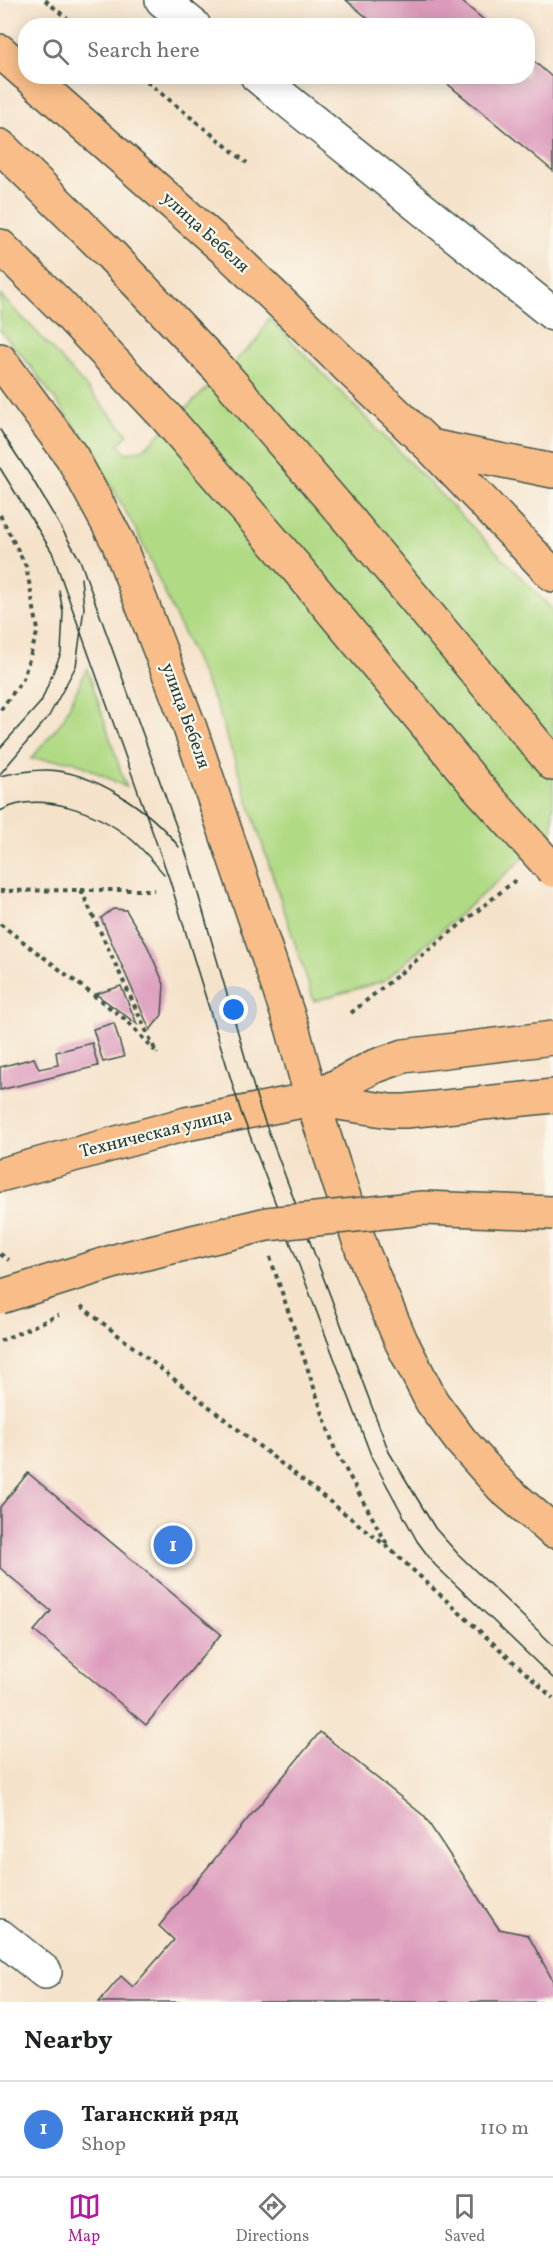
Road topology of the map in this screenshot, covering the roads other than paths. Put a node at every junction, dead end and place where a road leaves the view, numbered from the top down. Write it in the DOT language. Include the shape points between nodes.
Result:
graph roads {
  1 [pos="162,0"];
  2 [pos="184,18"];
  3 [pos="0,51"];
  4 [pos="18,67"];
  5 [pos="37,84"];
  6 [pos="267,84"];
  7 [pos="0,146"];
  8 [pos="0,246"];
  9 [pos="553,314"];
  10 [pos="0,360"];
  11 [pos="430,446"];
  12 [pos="553,471"];
  13 [pos="553,575"];
  14 [pos="553,764"];
  15 [pos="553,870"];
  16 [pos="553,1038"];
  17 [pos="553,1096"];
  18 [pos="312,1099"];
  19 [pos="0,1174"];
  20 [pos="553,1213"];
  21 [pos="0,1297"];
  22 [pos="553,1531"];
  23 [pos="0,1936"];
  24 [pos="45,1972"];
  1 -- 2 [label="street"];
  3 -- 4 [label="main road, улица Бебеля"];
  5 -- 11 [label="main road, улица Бебеля" via="229,253"];
  6 -- 9 [label="street"];
  7 -- 14 [label="main road" via="219,369"];
  8 -- 15 [label="main road, bridge" via="166,417 477,786"];
  10 -- 18 [label="main road, улица Бебеля" via="72,457 118,542 190,728 292,1027"];
  11 -- 12 [label="main road"];
  11 -- 13 [label="main road, улица Бебеля"];
  16 -- 18 [label="main road, Техническая улица" via="404,1056"];
  17 -- 18 [label="main road, Техническая улица" via="406,1111"];
  18 -- 19 [label="main road, Техническая улица" via="186,1124"];
  18 -- 22 [label="main road, улица Бебеля" via="363,1252 432,1402 503,1488"];
  20 -- 21 [label="main road, bridge" via="423,1208 267,1224 122,1259"];
  23 -- 24 [label="street"];
}
